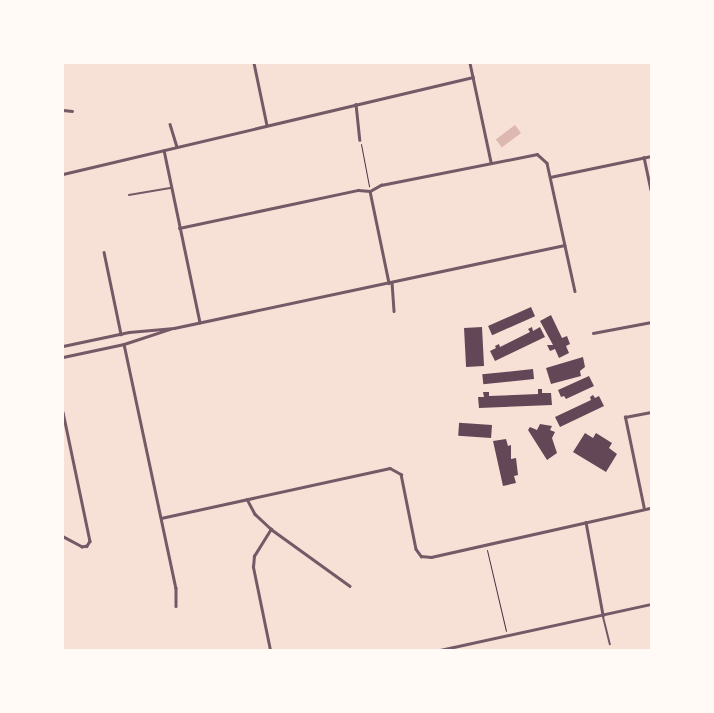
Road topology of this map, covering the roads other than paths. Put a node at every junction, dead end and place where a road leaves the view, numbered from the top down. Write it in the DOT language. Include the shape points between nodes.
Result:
graph roads {
  1 [pos="254,63"];
  2 [pos="470,63"];
  3 [pos="473,77"];
  4 [pos="356,104"];
  5 [pos="63,110"];
  6 [pos="72,111"];
  7 [pos="170,124"];
  8 [pos="267,125"];
  9 [pos="360,140"];
  10 [pos="177,147"];
  11 [pos="164,150"];
  12 [pos="651,156"];
  13 [pos="644,157"];
  14 [pos="491,162"];
  15 [pos="63,174"];
  16 [pos="550,177"];
  17 [pos="172,188"];
  18 [pos="651,189"];
  19 [pos="370,191"];
  20 [pos="129,195"];
  21 [pos="179,228"];
  22 [pos="564,245"];
  23 [pos="104,252"];
  24 [pos="390,282"];
  25 [pos="575,291"];
  26 [pos="394,311"];
  27 [pos="200,322"];
  28 [pos="651,322"];
  29 [pos="174,328"];
  30 [pos="593,333"];
  31 [pos="121,334"];
  32 [pos="124,344"];
  33 [pos="63,346"];
  34 [pos="63,357"];
  35 [pos="63,412"];
  36 [pos="651,412"];
  37 [pos="248,499"];
  38 [pos="651,508"];
  39 [pos="644,509"];
  40 [pos="161,518"];
  41 [pos="586,522"];
  42 [pos="271,529"];
  43 [pos="63,537"];
  44 [pos="350,586"];
  45 [pos="651,604"];
  46 [pos="176,606"];
  47 [pos="603,615"];
  48 [pos="610,644"];
  49 [pos="270,650"];
  50 [pos="440,650"];
  1 -- 8 [label="street"];
  2 -- 3 [label="street"];
  3 -- 4 [label="street"];
  3 -- 14 [label="street"];
  4 -- 8 [label="street"];
  4 -- 9 [label="street"];
  5 -- 6 [label="street"];
  7 -- 10 [label="street"];
  8 -- 10 [label="street"];
  10 -- 11 [label="street"];
  11 -- 15 [label="street"];
  11 -- 17 [label="street"];
  12 -- 13 [label="street"];
  13 -- 16 [label="street"];
  13 -- 18 [label="street"];
  14 -- 16 [label="street" via="532,154 541,155 547,162"];
  14 -- 19 [label="street" via="380,185"];
  16 -- 22 [label="street"];
  17 -- 20 [label="lane"];
  17 -- 21 [label="street"];
  19 -- 21 [label="street" via="358,190"];
  19 -- 24 [label="street"];
  21 -- 27 [label="street"];
  22 -- 24 [label="street"];
  22 -- 25 [label="street"];
  23 -- 31 [label="street"];
  24 -- 26 [label="street"];
  24 -- 27 [label="street"];
  27 -- 29 [label="street"];
  28 -- 30 [label="street"];
  29 -- 31 [label="street"];
  29 -- 32 [label="street"];
  31 -- 33 [label="street"];
  32 -- 34 [label="street"];
  32 -- 40 [label="street"];
  35 -- 43 [label="street" via="90,544 85,547"];
  36 -- 39 [label="street" via="625,417"];
  37 -- 40 [label="street"];
  37 -- 41 [label="street" via="390,468 397,470 401,474 416,549 421,556 431,557"];
  37 -- 42 [label="street" via="255,514"];
  38 -- 39 [label="street"];
  39 -- 41 [label="street"];
  40 -- 46 [label="street" via="176,588"];
  41 -- 47 [label="street"];
  42 -- 44 [label="street"];
  42 -- 49 [label="street" via="254,556 253,567"];
  45 -- 47 [label="street"];
  47 -- 48 [label="lane"];
  47 -- 50 [label="street"];
}
